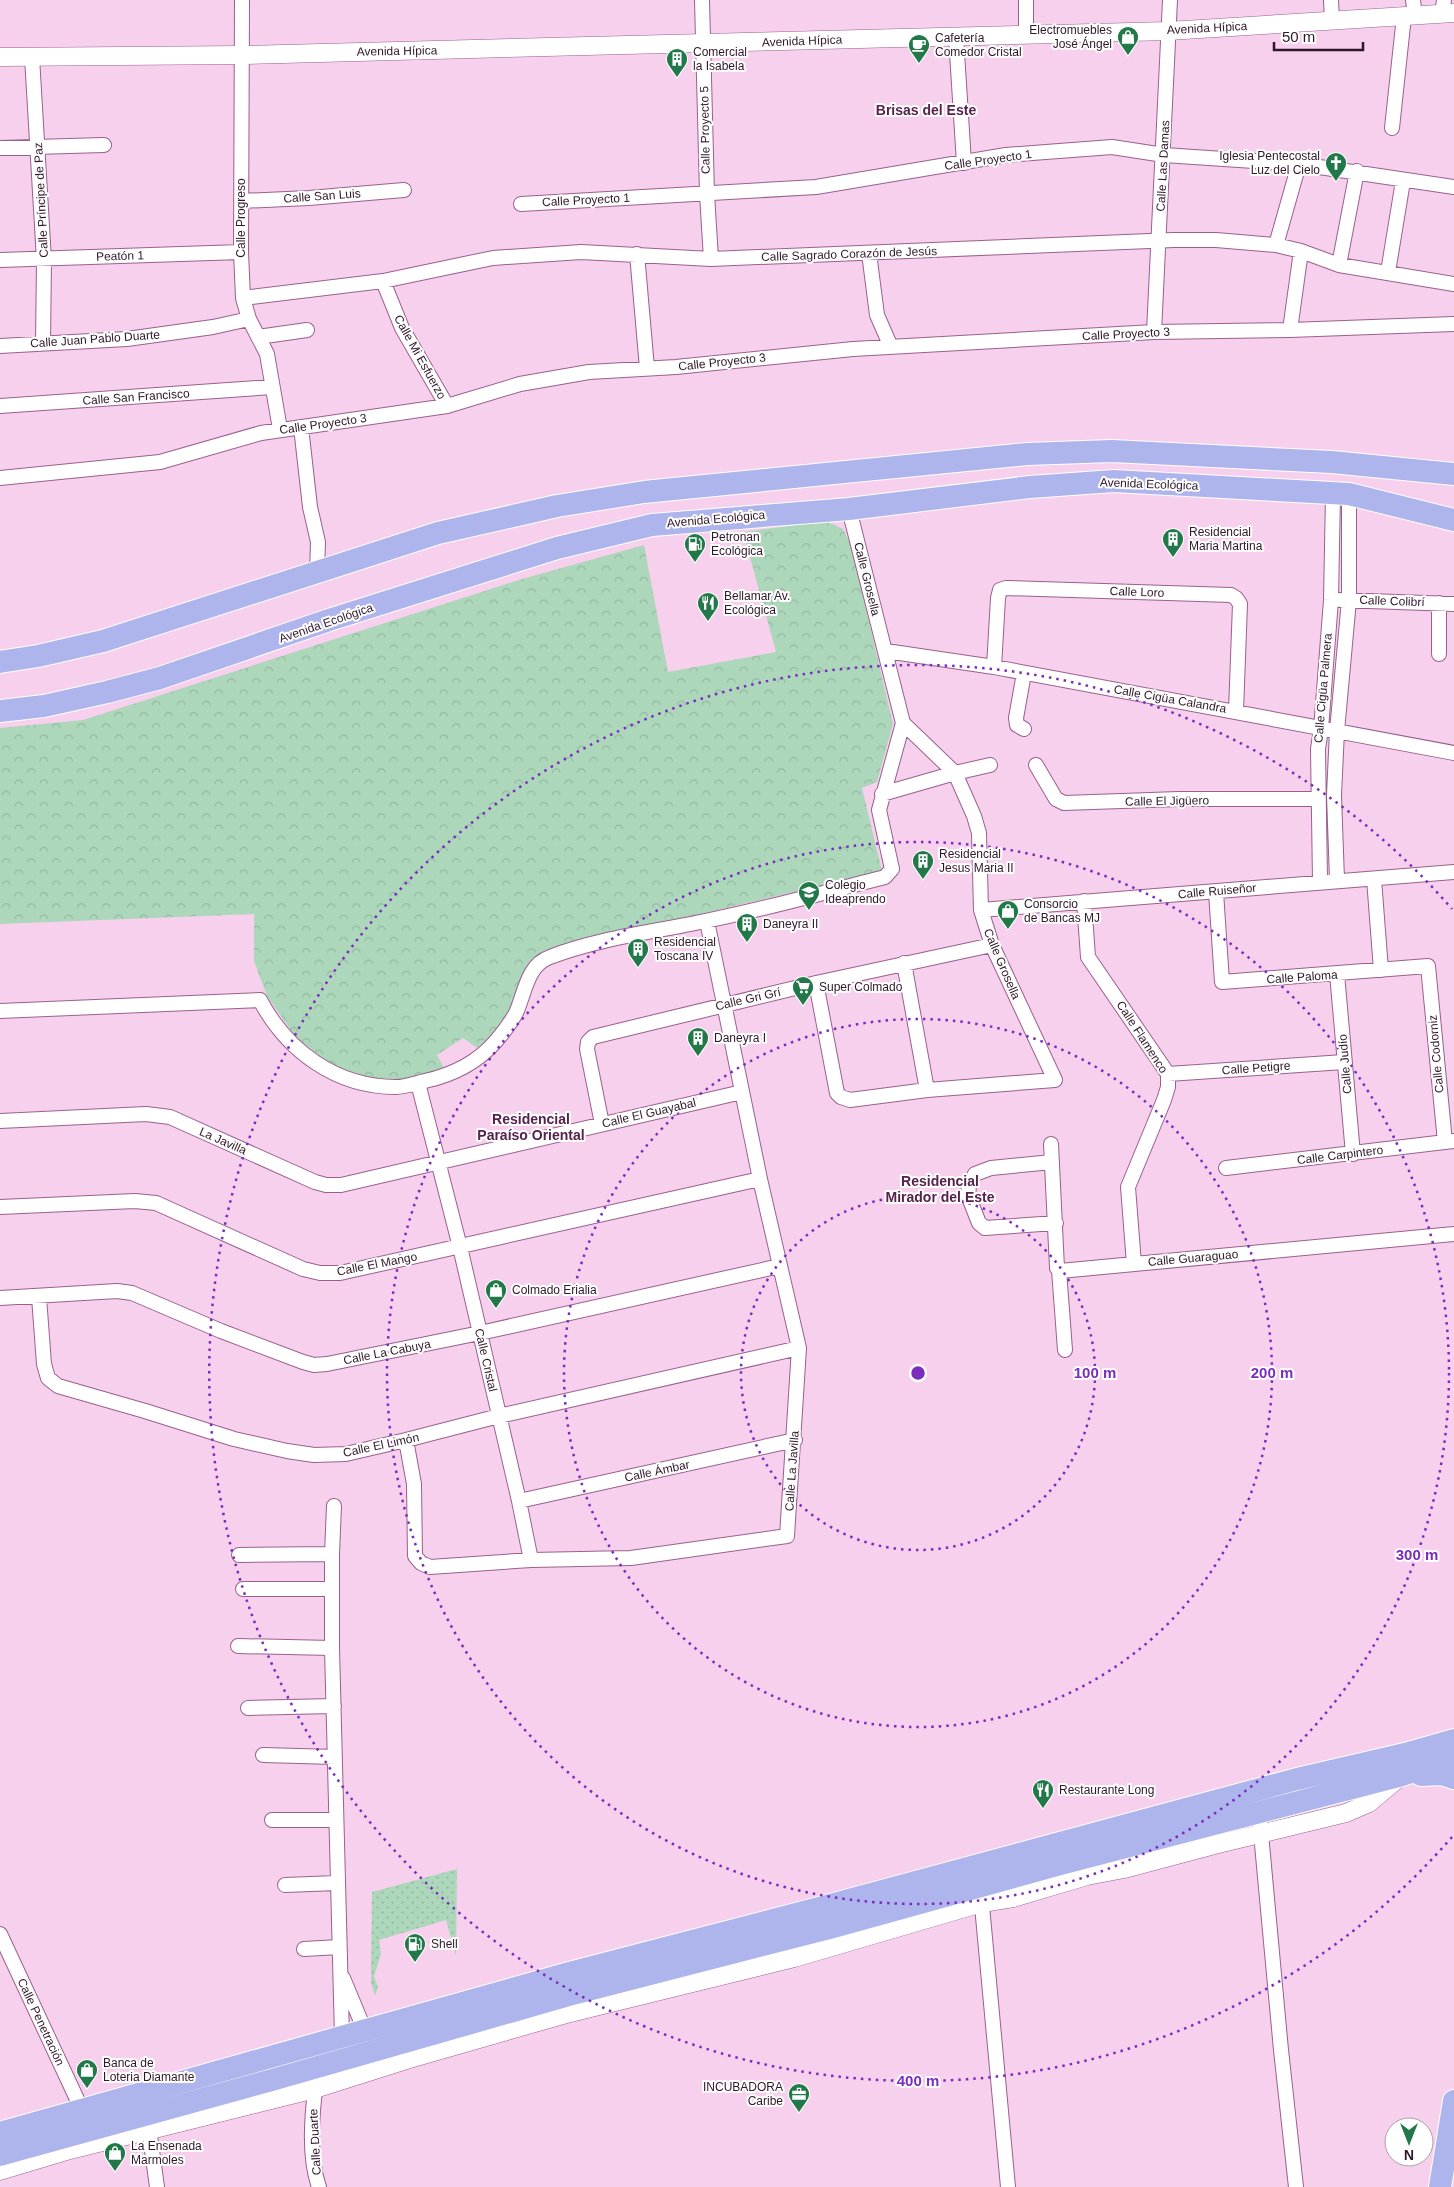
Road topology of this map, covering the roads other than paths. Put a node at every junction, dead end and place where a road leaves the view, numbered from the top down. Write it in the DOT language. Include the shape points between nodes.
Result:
graph roads {
  1 [pos="242,0"];
  2 [pos="702,0"];
  3 [pos="1026,0"];
  4 [pos="1170,0"];
  5 [pos="1331,0"];
  6 [pos="1447,9"];
  7 [pos="1411,11"];
  8 [pos="1332,21"];
  9 [pos="1168,31"];
  10 [pos="1026,34"];
  11 [pos="956,36"];
  12 [pos="703,44"];
  13 [pos="242,55"];
  14 [pos="0,57"];
  15 [pos="32,57"];
  16 [pos="1392,128"];
  17 [pos="104,145"];
  18 [pos="38,147"];
  19 [pos="0,148"];
  20 [pos="1164,155"];
  21 [pos="964,163"];
  22 [pos="1299,164"];
  23 [pos="1357,171"];
  24 [pos="1403,181"];
  25 [pos="1454,187"];
  26 [pos="404,190"];
  27 [pos="706,194"];
  28 [pos="241,201"];
  29 [pos="521,204"];
  30 [pos="1159,242"];
  31 [pos="1276,246"];
  32 [pos="1301,251"];
  33 [pos="241,252"];
  34 [pos="869,253"];
  35 [pos="637,254"];
  36 [pos="711,259"];
  37 [pos="0,260"];
  38 [pos="44,260"];
  39 [pos="1339,265"];
  40 [pos="1388,272"];
  41 [pos="383,281"];
  42 [pos="1454,284"];
  43 [pos="243,298"];
  44 [pos="249,319"];
  45 [pos="1454,324"];
  46 [pos="307,330"];
  47 [pos="1290,330"];
  48 [pos="1154,332"];
  49 [pos="258,337"];
  50 [pos="43,343"];
  51 [pos="0,346"];
  52 [pos="891,348"];
  53 [pos="647,368"];
  54 [pos="272,387"];
  55 [pos="0,406"];
  56 [pos="447,406"];
  57 [pos="301,427"];
  58 [pos="280,429"];
  59 [pos="1454,474"];
  60 [pos="0,478"];
  61 [pos="1341,494"];
  62 [pos="849,509"];
  63 [pos="1454,520"];
  64 [pos="316,572"];
  65 [pos="1331,600"];
  66 [pos="1349,600"];
  67 [pos="1439,603"];
  68 [pos="1454,604"];
  69 [pos="886,651"];
  70 [pos="1438,654"];
  71 [pos="0,662"];
  72 [pos="994,667"];
  73 [pos="1024,673"];
  74 [pos="0,710"];
  75 [pos="1236,711"];
  76 [pos="903,723"];
  77 [pos="1024,729"];
  78 [pos="1321,729"];
  79 [pos="1337,731"];
  80 [pos="1454,753"];
  81 [pos="990,765"];
  82 [pos="1036,765"];
  83 [pos="955,773"];
  84 [pos="882,794"];
  85 [pos="1318,799"];
  86 [pos="1454,872"];
  87 [pos="1374,878"];
  88 [pos="1337,880"];
  89 [pos="1320,882"];
  90 [pos="1216,892"];
  91 [pos="1084,901"];
  92 [pos="981,910"];
  93 [pos="707,921"];
  94 [pos="992,945"];
  95 [pos="904,963"];
  96 [pos="1428,966"];
  97 [pos="1381,970"];
  98 [pos="1337,974"];
  99 [pos="816,983"];
  100 [pos="725,1004"];
  101 [pos="0,1011"];
  102 [pos="1344,1062"];
  103 [pos="1168,1074"];
  104 [pos="418,1083"];
  105 [pos="926,1090"];
  106 [pos="742,1092"];
  107 [pos="0,1121"];
  108 [pos="602,1124"];
  109 [pos="1449,1142"];
  110 [pos="1051,1144"];
  111 [pos="1353,1154"];
  112 [pos="439,1160"];
  113 [pos="1052,1162"];
  114 [pos="1226,1168"];
  115 [pos="760,1179"];
  116 [pos="0,1207"];
  117 [pos="1056,1223"];
  118 [pos="1454,1234"];
  119 [pos="460,1246"];
  120 [pos="1134,1264"];
  121 [pos="780,1266"];
  122 [pos="1059,1270"];
  123 [pos="39,1296"];
  124 [pos="0,1298"];
  125 [pos="480,1333"];
  126 [pos="799,1348"];
  127 [pos="1065,1350"];
  128 [pos="499,1416"];
  129 [pos="406,1440"];
  130 [pos="795,1440"];
  131 [pos="519,1501"];
  132 [pos="334,1506"];
  133 [pos="332,1554"];
  134 [pos="239,1555"];
  135 [pos="531,1560"];
  136 [pos="243,1589"];
  137 [pos="332,1589"];
  138 [pos="238,1646"];
  139 [pos="332,1648"];
  140 [pos="334,1706"];
  141 [pos="248,1708"];
  142 [pos="1454,1740"];
  143 [pos="263,1756"];
  144 [pos="335,1757"];
  145 [pos="1454,1758"];
  146 [pos="1402,1775"];
  147 [pos="1454,1778"];
  148 [pos="1259,1812"];
  149 [pos="272,1820"];
  150 [pos="336,1820"];
  151 [pos="1261,1834"];
  152 [pos="338,1883"];
  153 [pos="285,1885"];
  154 [pos="981,1895"];
  155 [pos="0,1934"];
  156 [pos="339,1947"];
  157 [pos="304,1949"];
  158 [pos="339,1970"];
  159 [pos="365,2030"];
  160 [pos="342,2037"];
  161 [pos="316,2078"];
  162 [pos="1454,2101"];
  163 [pos="82,2110"];
  164 [pos="148,2123"];
  165 [pos="0,2133"];
  166 [pos="1454,2150"];
  167 [pos="0,2155"];
  168 [pos="0,2171"];
  169 [pos="157,2187"];
  170 [pos="320,2187"];
  171 [pos="1008,2187"];
  172 [pos="1296,2187"];
  173 [pos="1442,2187"];
  1 -- 13 [label="street, Calle Progreso"];
  2 -- 12 [label="street, Calle Proyecto 5"];
  3 -- 10 [label="street"];
  4 -- 9 [label="street, Calle Las Damas"];
  5 -- 8 [label="street"];
  6 -- 7 [label="street, Avenida Hípica"];
  7 -- 8 [label="street, Avenida Hípica"];
  7 -- 16 [label="street"];
  8 -- 9 [label="street, Avenida Hípica"];
  9 -- 10 [label="street, Avenida Hípica"];
  9 -- 20 [label="street, Calle Las Damas"];
  10 -- 11 [label="street, Avenida Hípica"];
  11 -- 12 [label="street, Avenida Hípica"];
  11 -- 21 [label="street"];
  12 -- 13 [label="street, Avenida Hípica"];
  12 -- 27 [label="street, Calle Proyecto 5"];
  13 -- 15 [label="street, Avenida Hípica"];
  13 -- 28 [label="street, Calle Progreso"];
  14 -- 15 [label="street, Avenida Hípica"];
  15 -- 18 [label="street, Calle Príncipe de Paz"];
  17 -- 18 [label="street"];
  18 -- 19 [label="street"];
  18 -- 38 [label="street, Calle Príncipe de Paz"];
  20 -- 21 [label="street, Calle Proyecto 1" via="1112,147 1006,155"];
  20 -- 22 [label="street, Calle Proyecto 1"];
  20 -- 30 [label="street, Calle Las Damas"];
  21 -- 27 [label="street, Calle Proyecto 1" via="816,188"];
  22 -- 23 [label="street, Calle Proyecto 1"];
  22 -- 31 [label="street"];
  23 -- 24 [label="street, Calle Proyecto 1"];
  23 -- 39 [label="street"];
  24 -- 25 [label="street, Calle Proyecto 1"];
  24 -- 40 [label="street"];
  26 -- 28 [label="street, Calle San Luis"];
  27 -- 29 [label="street, Calle Proyecto 1"];
  27 -- 36 [label="street, Calle Proyecto 5"];
  28 -- 33 [label="street, Calle Progreso"];
  30 -- 31 [label="street, Calle Sagrado Corazón de Jesús" via="1216,240"];
  30 -- 34 [label="street, Calle Sagrado Corazón de Jesús"];
  30 -- 48 [label="street, Calle Las Damas"];
  31 -- 32 [label="street, Calle Sagrado Corazón de Jesús"];
  32 -- 39 [label="street, Calle Sagrado Corazón de Jesús"];
  32 -- 47 [label="street"];
  33 -- 38 [label="street, Peatón 1"];
  33 -- 43 [label="street, Calle Progreso"];
  34 -- 36 [label="street, Calle Sagrado Corazón de Jesús"];
  34 -- 52 [label="street" via="877,315"];
  35 -- 36 [label="street, Calle Sagrado Corazón de Jesús"];
  35 -- 41 [label="street, Calle Sagrado Corazón de Jesús" via="581,252 493,258"];
  35 -- 53 [label="street"];
  37 -- 38 [label="street, Peatón 1"];
  38 -- 50 [label="street, Calle Príncipe de Paz"];
  39 -- 40 [label="street, Calle Sagrado Corazón de Jesús"];
  40 -- 42 [label="street, Calle Sagrado Corazón de Jesús"];
  41 -- 43 [label="street, Calle Sagrado Corazón de Jesús"];
  41 -- 56 [label="street, Calle Mi Esfuerzo" via="402,328"];
  43 -- 44 [label="street, Calle Progreso"];
  44 -- 49 [label="street, Calle Progreso"];
  44 -- 50 [label="street, Calle Juan Pablo Duarte" via="127,339"];
  45 -- 47 [label="street, Calle Proyecto 3"];
  46 -- 49 [label="street"];
  47 -- 48 [label="street, Calle Proyecto 3"];
  48 -- 52 [label="street, Calle Proyecto 3"];
  49 -- 54 [label="street, Calle Progreso" via="267,354"];
  50 -- 51 [label="street, Calle Juan Pablo Duarte"];
  52 -- 53 [label="street, Calle Proyecto 3"];
  53 -- 56 [label="street, Calle Proyecto 3" via="590,372 520,384"];
  54 -- 55 [label="street, Calle San Francisco"];
  54 -- 58 [label="street, Calle Progreso"];
  56 -- 57 [label="street, Calle Proyecto 3"];
  57 -- 58 [label="street, Calle Proyecto 3"];
  57 -- 64 [label="street" via="310,507 318,542"];
  58 -- 60 [label="street, Calle Proyecto 3" via="160,462"];
  59 -- 64 [label="main road" via="1230,456 1112,451 1027,454 726,482 558,506 438,534"];
  61 -- 62 [label="main road, Avenida Ecológica" via="1114,481 1030,487"];
  61 -- 63 [label="main road, Avenida Ecológica"];
  61 -- 65 [label="street, Calle Cigüa Palmera"];
  61 -- 66 [label="street, Calle Cigüa Palmera"];
  62 -- 69 [label="street, Calle Grosella"];
  62 -- 74 [label="main road, Avenida Ecológica" via="652,525 557,548 142,683 44,706"];
  64 -- 71 [label="main road" via="103,641"];
  65 -- 66 [label="street, Calle Colibrí"];
  65 -- 78 [label="street, Calle Cigüa Palmera"];
  66 -- 67 [label="street, Calle Colibrí"];
  66 -- 79 [label="street, Calle Cigüa Palmera"];
  67 -- 68 [label="street, Calle Colibrí"];
  67 -- 70 [label="street"];
  69 -- 72 [label="street, Calle Cigüa Calandra"];
  69 -- 76 [label="street, Calle Grosella"];
  72 -- 73 [label="street, Calle Cigüa Calandra"];
  72 -- 75 [label="street, Calle Loro" via="998,598 1000,590 1006,588 1231,595 1240,604"];
  73 -- 75 [label="street, Calle Cigüa Calandra"];
  73 -- 77 [label="street" via="1016,718 1017,725"];
  75 -- 78 [label="street, Calle Cigüa Calandra"];
  76 -- 83 [label="street, Calle Grosella"];
  76 -- 84 [label="street"];
  78 -- 79 [label="street, Calle Cigüa Calandra"];
  78 -- 85 [label="street, Calle Cigüa Palmera"];
  79 -- 80 [label="street, Calle Cigüa Calandra"];
  79 -- 88 [label="street, Calle Cigüa Palmera" via="1334,795"];
  81 -- 83 [label="street"];
  82 -- 85 [label="street, Calle El Jigüero" via="1056,799 1064,803"];
  83 -- 84 [label="street"];
  83 -- 92 [label="street, Calle Grosella" via="979,833"];
  84 -- 93 [label="street" via="879,810 892,868 885,877"];
  85 -- 89 [label="street, Calle Cigüa Palmera"];
  86 -- 87 [label="street, Calle Ruiseñor"];
  87 -- 88 [label="street, Calle Ruiseñor"];
  87 -- 97 [label="street"];
  88 -- 89 [label="street, Calle Ruiseñor"];
  89 -- 90 [label="street, Calle Ruiseñor"];
  90 -- 91 [label="street, Calle Ruiseñor"];
  90 -- 98 [label="street, Calle Paloma" via="1222,982"];
  91 -- 92 [label="street, Calle Ruiseñor"];
  91 -- 103 [label="street, Calle Flamenco" via="1088,957"];
  92 -- 94 [label="street, Calle Grosella"];
  93 -- 100 [label="street, Calle La Javilla"];
  93 -- 104 [label="street" via="585,947 542,960 534,967 515,1015 496,1042 470,1063 446,1076"];
  94 -- 95 [label="street, Calle Gri Grí"];
  94 -- 105 [label="street, Calle Grosella" via="1055,1080"];
  95 -- 99 [label="street, Calle Gri Grí"];
  95 -- 105 [label="street"];
  96 -- 97 [label="street, Calle Paloma"];
  96 -- 109 [label="street, Calle Codorniz"];
  97 -- 98 [label="street, Calle Paloma"];
  98 -- 102 [label="street, Calle Judío"];
  99 -- 100 [label="street, Calle Gri Grí"];
  99 -- 105 [label="street, Calle Grosella" via="841,1097 850,1100"];
  100 -- 106 [label="street, Calle La Javilla"];
  100 -- 108 [label="street, Calle Gri Grí" via="593,1037 587,1049"];
  101 -- 104 [label="street" via="260,1000 285,1039 324,1070 371,1085 398,1087"];
  102 -- 103 [label="street, Calle Petigre"];
  102 -- 111 [label="street, Calle Judío"];
  103 -- 120 [label="street, Calle Flamenco" via="1164,1100 1128,1187"];
  104 -- 112 [label="street, Calle Cristal"];
  106 -- 108 [label="street, Calle El Guayabal"];
  106 -- 115 [label="street, Calle La Javilla"];
  107 -- 112 [label="street, La Javilla" via="146,1114 170,1117 326,1185 341,1185"];
  108 -- 112 [label="street, Calle El Guayabal"];
  109 -- 111 [label="street, Calle Carpintero"];
  110 -- 113 [label="street"];
  111 -- 114 [label="street, Calle Carpintero"];
  112 -- 119 [label="street, Calle Cristal"];
  113 -- 117 [label="street"];
  113 -- 117 [label="street" via="991,1168 975,1174 968,1195 979,1223 985,1228"];
  115 -- 119 [label="street, Calle El Mango"];
  115 -- 121 [label="street, Calle La Javilla"];
  116 -- 119 [label="street, Calle El Mango" via="134,1201 156,1203 303,1269 320,1273 340,1273"];
  117 -- 122 [label="street"];
  118 -- 120 [label="street, Calle Guaraguao"];
  119 -- 125 [label="street, Calle Cristal"];
  120 -- 122 [label="street, Calle Guaraguao"];
  121 -- 125 [label="street, Calle La Cabuya"];
  121 -- 126 [label="street, Calle La Javilla"];
  122 -- 127 [label="street"];
  123 -- 124 [label="street, Calle La Cabuya"];
  123 -- 125 [label="street, Calle La Cabuya" via="132,1293 221,1331 314,1364"];
  123 -- 129 [label="street, Calle El Limón" via="44,1364 48,1378 58,1386 234,1439 287,1451 314,1455 346,1454"];
  125 -- 128 [label="street, Calle Cristal"];
  126 -- 128 [label="street, Calle El Limón"];
  126 -- 130 [label="street, Calle La Javilla"];
  128 -- 129 [label="street, Calle El Limón"];
  128 -- 131 [label="street, Calle Cristal"];
  129 -- 135 [label="street, Calle La Javilla" via="414,1484 415,1556 420,1563 430,1567"];
  130 -- 131 [label="street, Calle Ámbar"];
  130 -- 135 [label="street, Calle La Javilla" via="787,1536 631,1558"];
  131 -- 135 [label="street, Calle Cristal"];
  132 -- 133 [label="street"];
  133 -- 134 [label="street"];
  133 -- 137 [label="street"];
  136 -- 137 [label="street"];
  137 -- 139 [label="street"];
  138 -- 139 [label="street"];
  139 -- 140 [label="street"];
  140 -- 141 [label="street"];
  140 -- 144 [label="street"];
  142 -- 159 [label="main road" via="629,1956"];
  143 -- 144 [label="street"];
  144 -- 150 [label="street"];
  145 -- 146 [label="main road"];
  146 -- 147 [label="main road" via="1442,1774"];
  146 -- 148 [label="main road"];
  146 -- 151 [label="street" via="1359,1808"];
  148 -- 151 [label="street"];
  148 -- 154 [label="main road"];
  149 -- 150 [label="street"];
  150 -- 152 [label="street"];
  151 -- 154 [label="street" via="1087,1876 1013,1898"];
  151 -- 172 [label="street"];
  152 -- 153 [label="street"];
  152 -- 156 [label="street"];
  154 -- 161 [label="main road" via="576,1993"];
  154 -- 171 [label="street"];
  155 -- 163 [label="street, Calle Penetración"];
  156 -- 157 [label="street"];
  156 -- 158 [label="street"];
  158 -- 159 [label="street"];
  158 -- 160 [label="street"];
  159 -- 160 [label="main road"];
  160 -- 163 [label="main road"];
  161 -- 164 [label="main road"];
  161 -- 170 [label="street, Calle Duarte" via="312,2118 316,2177"];
  162 -- 173 [label="main road"];
  163 -- 165 [label="main road"];
  164 -- 167 [label="main road"];
  164 -- 168 [label="street"];
  164 -- 169 [label="street"];
  166 -- 173 [label="main road"];
}
